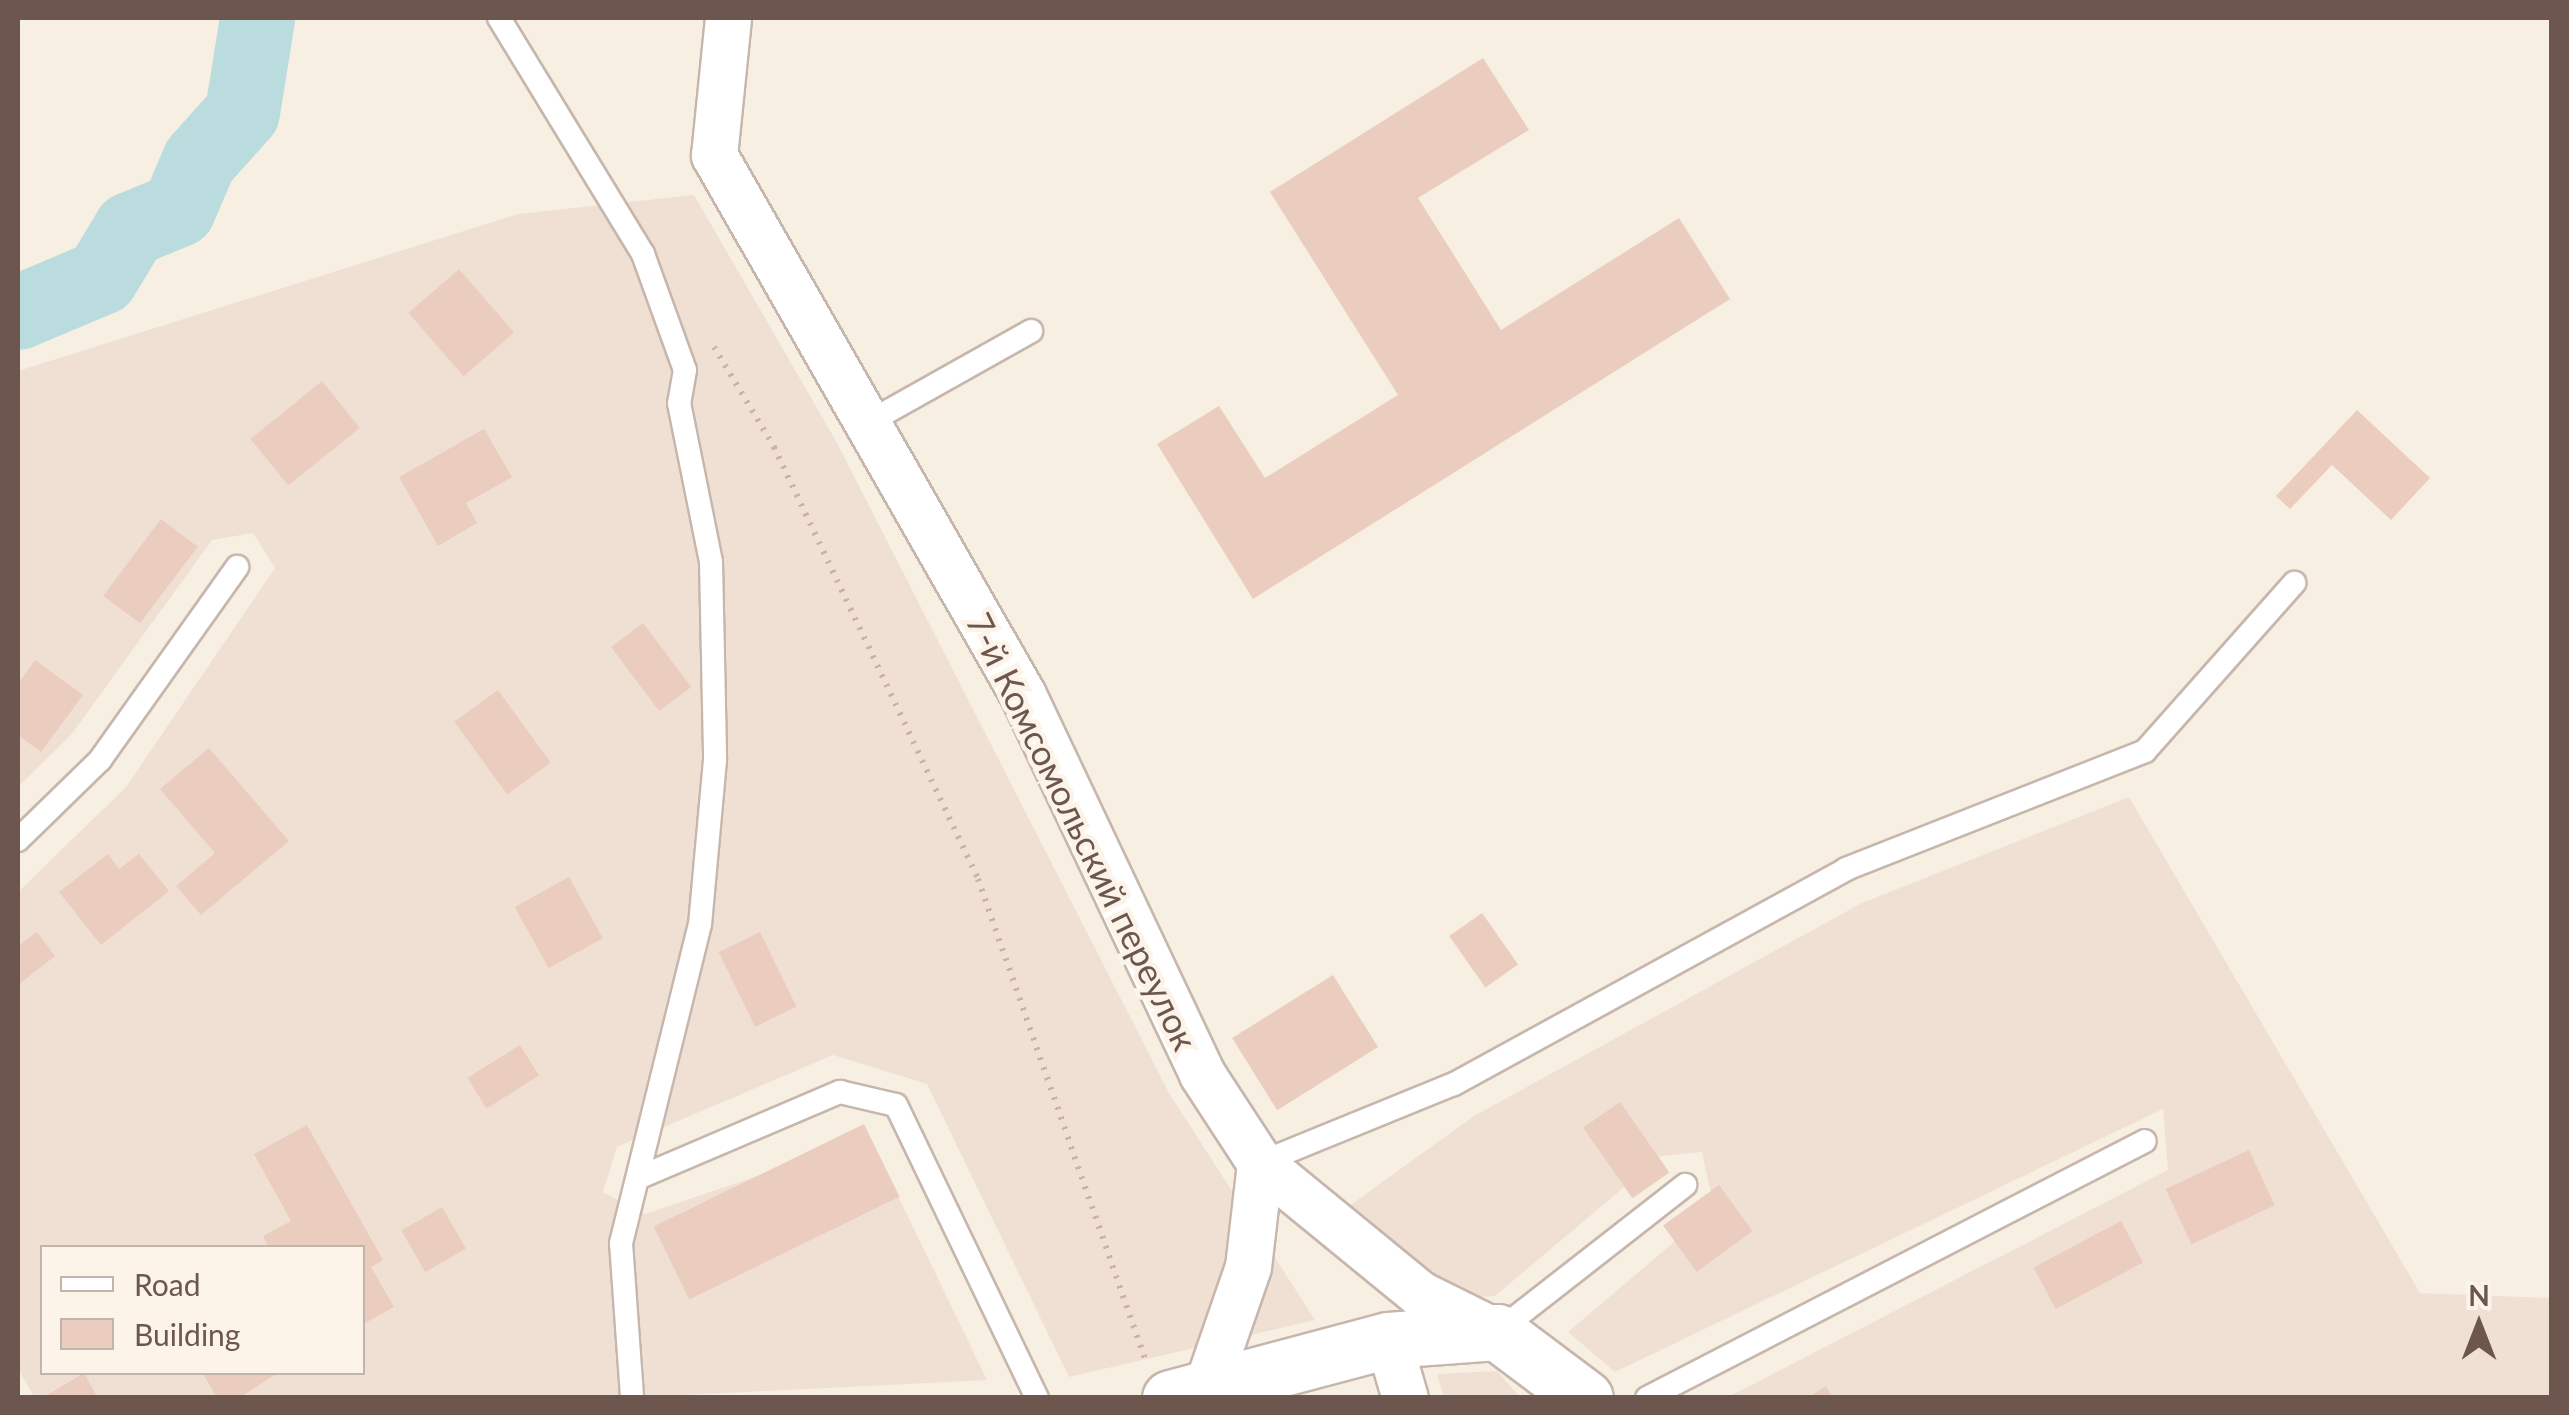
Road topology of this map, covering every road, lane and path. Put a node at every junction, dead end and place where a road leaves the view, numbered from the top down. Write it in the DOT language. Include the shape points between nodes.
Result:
graph roads {
  1 [pos="499,18"];
  2 [pos="728,18"];
  3 [pos="1031,330"];
  4 [pos="705,331"];
  5 [pos="868,422"];
  6 [pos="237,567"];
  7 [pos="2294,583"];
  8 [pos="18,840"];
  9 [pos="2145,1141"];
  10 [pos="1260,1163"];
  11 [pos="638,1178"];
  12 [pos="1685,1185"];
  13 [pos="1497,1332"];
  14 [pos="1388,1340"];
  15 [pos="1176,1389"];
  16 [pos="632,1398"];
  17 [pos="1037,1398"];
  18 [pos="1405,1398"];
  19 [pos="1585,1398"];
  20 [pos="1647,1398"];
  1 -- 11 [label="lane" via="643,254 685,370 679,404 711,562 715,760 700,924"];
  2 -- 5 [label="street, 7-й Комсомольский переулок" via="714,155"];
  3 -- 5 [label="lane"];
  4 -- 15 [label="path" via="774,447 978,879"];
  5 -- 10 [label="street, 7-й Комсомольский переулок" via="1023,695 1202,1074"];
  6 -- 8 [label="lane" via="100,760"];
  7 -- 10 [label="lane" via="2145,750 1846,869 1454,1084"];
  9 -- 20 [label="lane"];
  10 -- 13 [label="street, 7-й Комсомольский переулок" via="1420,1294"];
  10 -- 15 [label="street" via="1248,1267"];
  11 -- 16 [label="lane" via="621,1242"];
  11 -- 17 [label="lane" via="840,1092 896,1106"];
  12 -- 13 [label="lane"];
  13 -- 14 [label="street"];
  13 -- 19 [label="street"];
  14 -- 15 [label="street"];
  14 -- 18 [label="street"];
}
